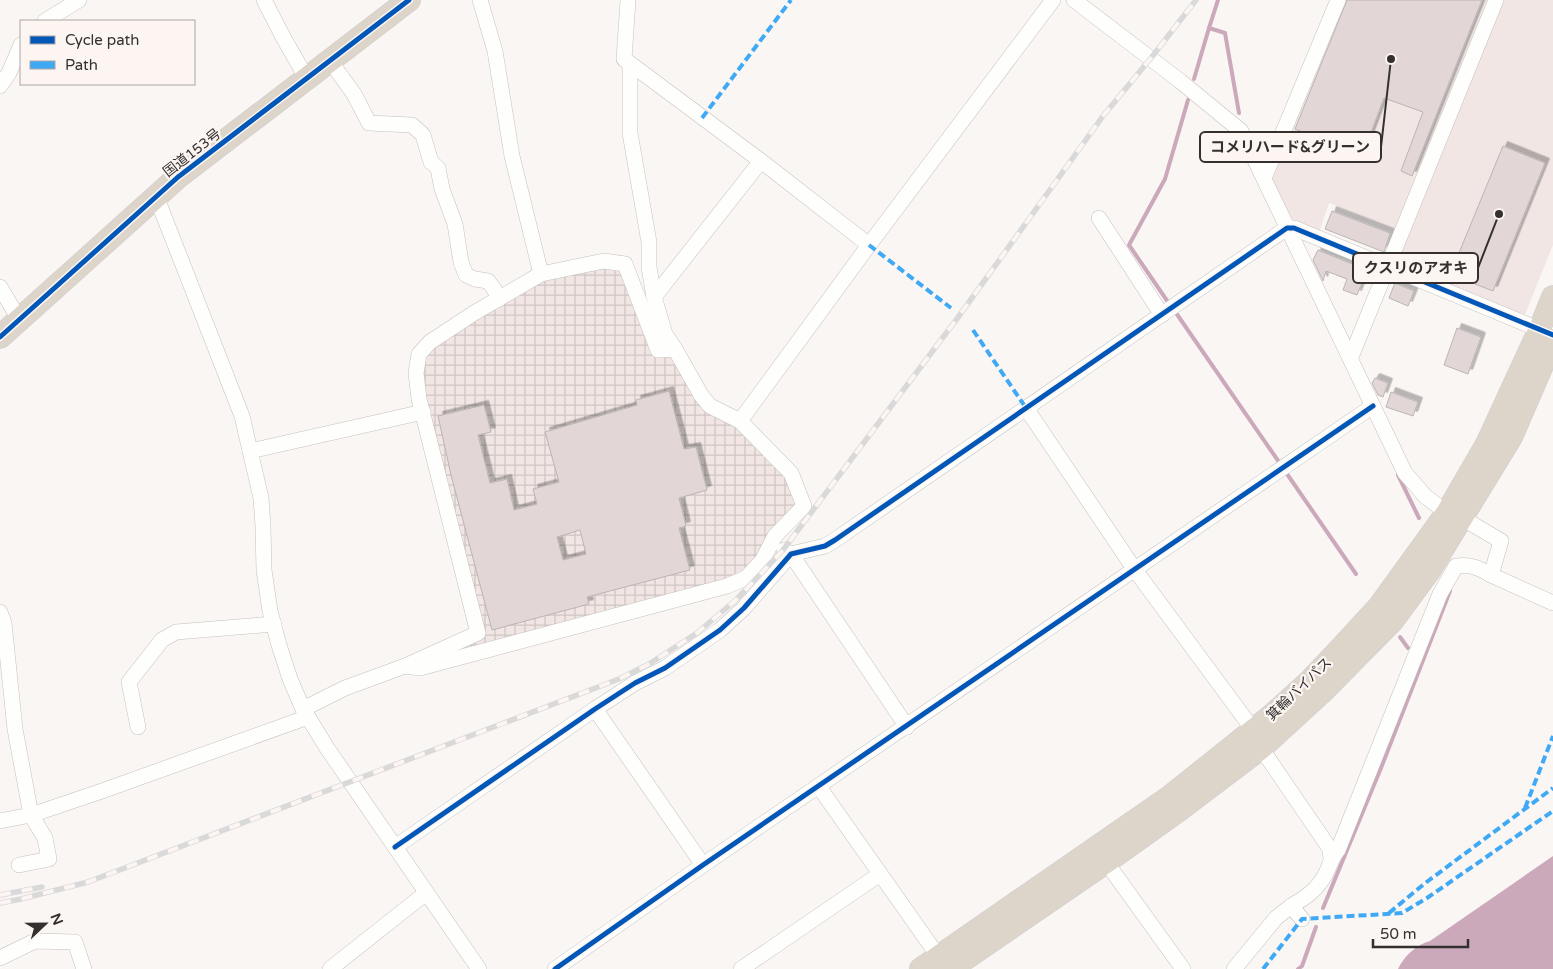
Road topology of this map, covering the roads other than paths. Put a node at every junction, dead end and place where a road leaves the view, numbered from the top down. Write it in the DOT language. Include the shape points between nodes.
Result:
graph roads {
  1 [pos="79,0"];
  2 [pos="264,0"];
  3 [pos="409,0"];
  4 [pos="480,0"];
  5 [pos="628,0"];
  6 [pos="1053,0"];
  7 [pos="1074,0"];
  8 [pos="1338,0"];
  9 [pos="1496,0"];
  10 [pos="47,20"];
  11 [pos="20,47"];
  12 [pos="330,61"];
  13 [pos="630,65"];
  14 [pos="307,79"];
  15 [pos="0,86"];
  16 [pos="761,161"];
  17 [pos="1264,178"];
  18 [pos="156,196"];
  19 [pos="1099,218"];
  20 [pos="1283,231"];
  21 [pos="869,245"];
  22 [pos="1386,266"];
  23 [pos="541,274"];
  24 [pos="0,287"];
  25 [pos="654,297"];
  26 [pos="1553,297"];
  27 [pos="499,298"];
  28 [pos="1169,310"];
  29 [pos="20,321"];
  30 [pos="1549,335"];
  31 [pos="0,338"];
  32 [pos="675,349"];
  33 [pos="1350,357"];
  34 [pos="1026,408"];
  35 [pos="1369,409"];
  36 [pos="422,412"];
  37 [pos="740,421"];
  38 [pos="250,451"];
  39 [pos="1454,515"];
  40 [pos="771,544"];
  41 [pos="791,554"];
  42 [pos="1135,570"];
  43 [pos="1491,575"];
  44 [pos="1553,603"];
  45 [pos="0,612"];
  46 [pos="274,624"];
  47 [pos="405,666"];
  48 [pos="595,709"];
  49 [pos="305,713"];
  50 [pos="138,727"];
  51 [pos="907,727"];
  52 [pos="1258,740"];
  53 [pos="819,787"];
  54 [pos="31,815"];
  55 [pos="0,821"];
  56 [pos="395,847"];
  57 [pos="1331,858"];
  58 [pos="1106,862"];
  59 [pos="19,865"];
  60 [pos="703,865"];
  61 [pos="880,874"];
  62 [pos="426,893"];
  63 [pos="1292,906"];
  64 [pos="1302,919"];
  65 [pos="0,958"];
  66 [pos="939,966"];
  67 [pos="338,967"];
  68 [pos="84,969"];
  69 [pos="479,969"];
  70 [pos="555,969"];
  71 [pos="741,969"];
  72 [pos="1183,969"];
  73 [pos="1234,969"];
  1 -- 10 [label="street"];
  2 -- 14 [label="street"];
  3 -- 12 [label="highway, 国道153号"];
  4 -- 23 [label="street" via="495,51 512,156"];
  5 -- 13 [label="street" via="624,59"];
  6 -- 21 [label="street"];
  7 -- 17 [label="street" via="1241,131"];
  8 -- 17 [label="street"];
  9 -- 22 [label="street"];
  11 -- 15 [label="street"];
  12 -- 14 [label="highway, 国道153号"];
  12 -- 27 [label="street" via="370,122 412,125 423,135 431,162 438,168 466,275 488,281"];
  13 -- 16 [label="street"];
  13 -- 25 [label="street" via="630,133 649,242"];
  14 -- 18 [label="highway, 国道153号"];
  16 -- 21 [label="street"];
  16 -- 25 [label="street"];
  17 -- 20 [label="street"];
  18 -- 29 [label="highway, 国道153号"];
  18 -- 38 [label="street" via="242,416"];
  19 -- 28 [label="street"];
  20 -- 22 [label="street" via="1294,228"];
  20 -- 28 [label="street"];
  20 -- 33 [label="street"];
  21 -- 37 [label="street"];
  22 -- 30 [label="street"];
  22 -- 33 [label="street"];
  23 -- 27 [label="street"];
  23 -- 32 [label="street" via="604,261 625,264 658,350"];
  24 -- 29 [label="street"];
  25 -- 32 [label="street" via="665,334"];
  26 -- 30 [label="highway, 箕輪バイパス"];
  27 -- 36 [label="street" via="430,342 419,354 416,373"];
  28 -- 34 [label="street"];
  29 -- 31 [label="highway, 国道153号"];
  30 -- 39 [label="highway, 箕輪バイパス" via="1487,444"];
  32 -- 37 [label="street" via="710,406"];
  33 -- 35 [label="street"];
  34 -- 41 [label="street" via="835,540 825,546"];
  34 -- 42 [label="street"];
  35 -- 39 [label="street" via="1405,472 1425,496"];
  35 -- 42 [label="street"];
  36 -- 38 [label="street"];
  36 -- 47 [label="street" via="478,633"];
  37 -- 40 [label="street" via="791,473 804,506"];
  38 -- 46 [label="street" via="261,498 264,570"];
  39 -- 43 [label="street" via="1501,541"];
  39 -- 52 [label="highway, 箕輪バイパス" via="1379,607"];
  40 -- 41 [label="street"];
  40 -- 47 [label="street" via="746,578 727,586 420,668"];
  41 -- 48 [label="street" via="744,608 720,630 665,668"];
  41 -- 51 [label="street"];
  42 -- 51 [label="street"];
  42 -- 52 [label="street"];
  43 -- 44 [label="street"];
  43 -- 57 [label="street" via="1468,565 1456,566 1440,594 1338,850"];
  45 -- 54 [label="street" via="15,729"];
  46 -- 49 [label="street" via="290,679"];
  46 -- 50 [label="street" via="176,632 162,640 129,682"];
  47 -- 49 [label="street" via="345,688"];
  48 -- 56 [label="street"];
  48 -- 60 [label="street"];
  49 -- 54 [label="street" via="194,759"];
  49 -- 56 [label="street"];
  51 -- 53 [label="street"];
  52 -- 57 [label="street" via="1330,849"];
  52 -- 58 [label="highway, 箕輪バイパス" via="1179,810"];
  52 -- 66 [label="highway, 箕輪バイパス" via="1171,796"];
  53 -- 60 [label="street"];
  53 -- 61 [label="street"];
  54 -- 55 [label="street"];
  54 -- 59 [label="street" via="45,838 49,859"];
  56 -- 62 [label="street"];
  57 -- 63 [label="street" via="1317,887"];
  58 -- 66 [label="highway, 箕輪バイパス"];
  58 -- 72 [label="street"];
  60 -- 70 [label="street"];
  61 -- 66 [label="street"];
  61 -- 71 [label="street"];
  62 -- 67 [label="street"];
  62 -- 69 [label="street"];
  63 -- 64 [label="street"];
  63 -- 73 [label="street" via="1276,918"];
  65 -- 68 [label="street" via="35,942 75,942"];
}
